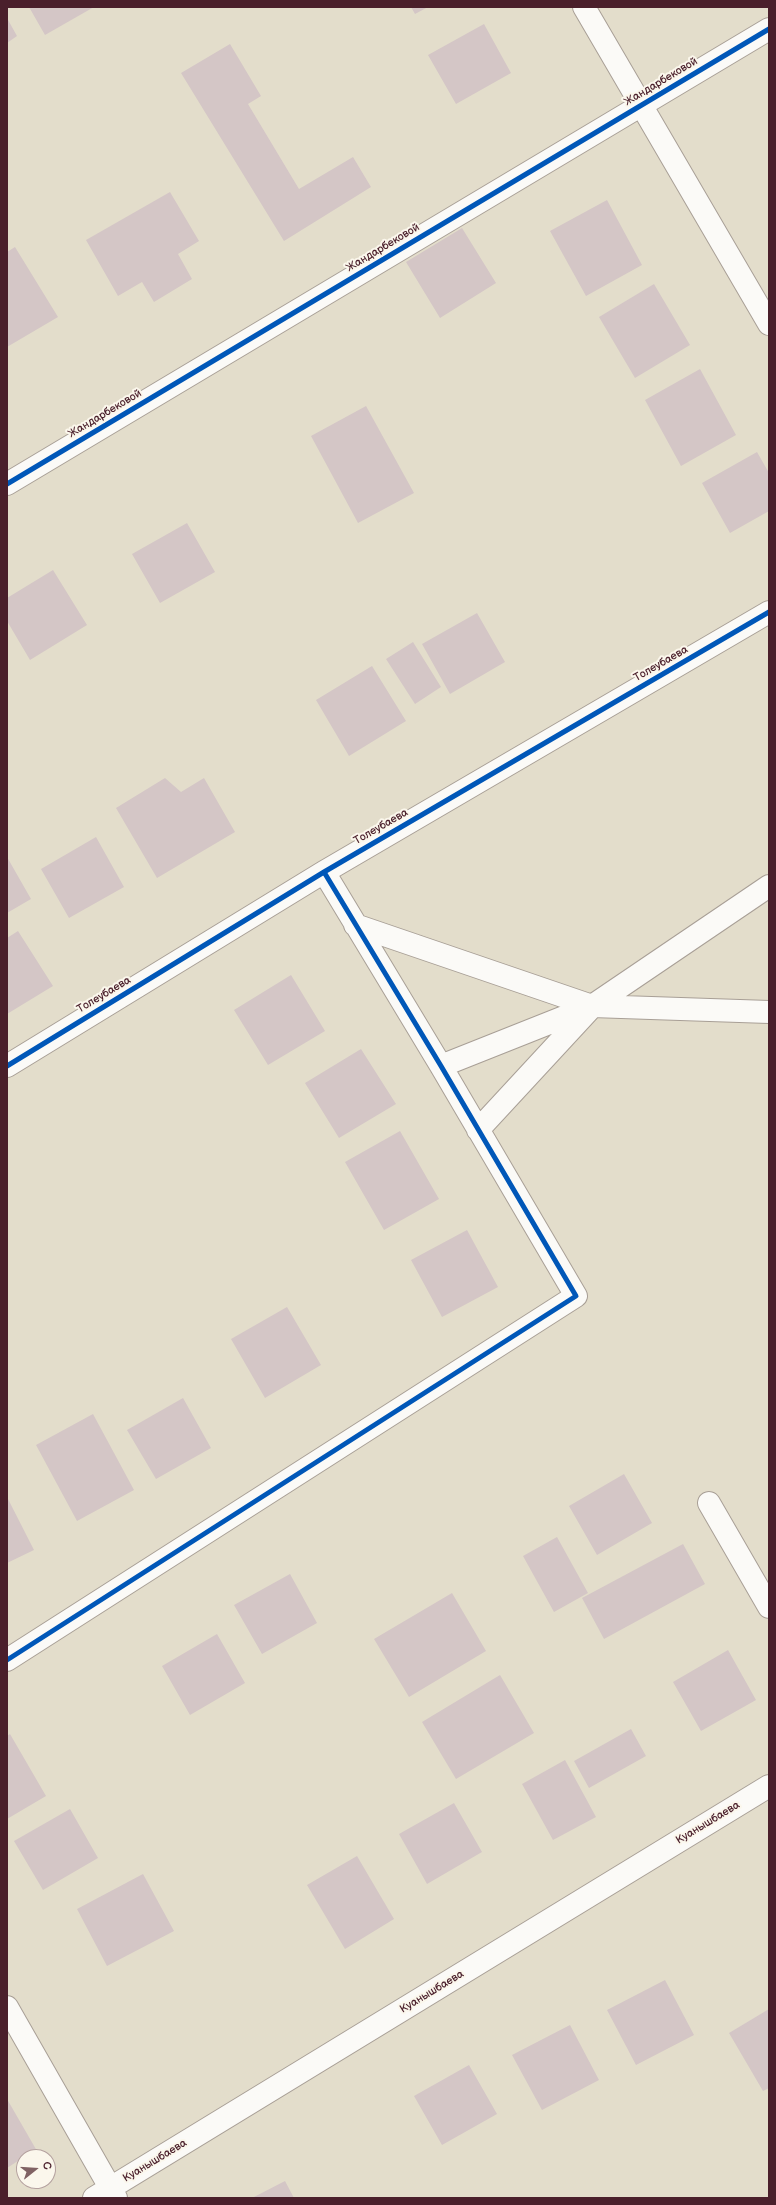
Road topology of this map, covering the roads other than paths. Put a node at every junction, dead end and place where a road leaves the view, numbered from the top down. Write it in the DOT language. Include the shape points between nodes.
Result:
graph roads {
  1 [pos="584,7"];
  2 [pos="769,29"];
  3 [pos="640,106"];
  4 [pos="769,324"];
  5 [pos="7,484"];
  6 [pos="769,612"];
  7 [pos="324,872"];
  8 [pos="769,886"];
  9 [pos="355,924"];
  10 [pos="592,1006"];
  11 [pos="769,1012"];
  12 [pos="7,1066"];
  13 [pos="441,1066"];
  14 [pos="478,1130"];
  15 [pos="709,1503"];
  16 [pos="769,1607"];
  17 [pos="7,1660"];
  18 [pos="769,1786"];
  19 [pos="7,2007"];
  20 [pos="107,2195"];
  1 -- 3 [label="street"];
  2 -- 3 [label="street, Жандарбековой"];
  3 -- 4 [label="street"];
  3 -- 5 [label="street, Жандарбековой"];
  6 -- 7 [label="street, Толеубаева"];
  7 -- 9 [label="street"];
  7 -- 12 [label="street, Толеубаева"];
  8 -- 10 [label="street"];
  9 -- 10 [label="street"];
  9 -- 13 [label="street"];
  10 -- 11 [label="street"];
  10 -- 13 [label="street"];
  10 -- 14 [label="street"];
  13 -- 14 [label="street"];
  14 -- 17 [label="street" via="576,1296"];
  15 -- 16 [label="street"];
  18 -- 20 [label="street, Куанышбаева"];
  19 -- 20 [label="street"];
}
